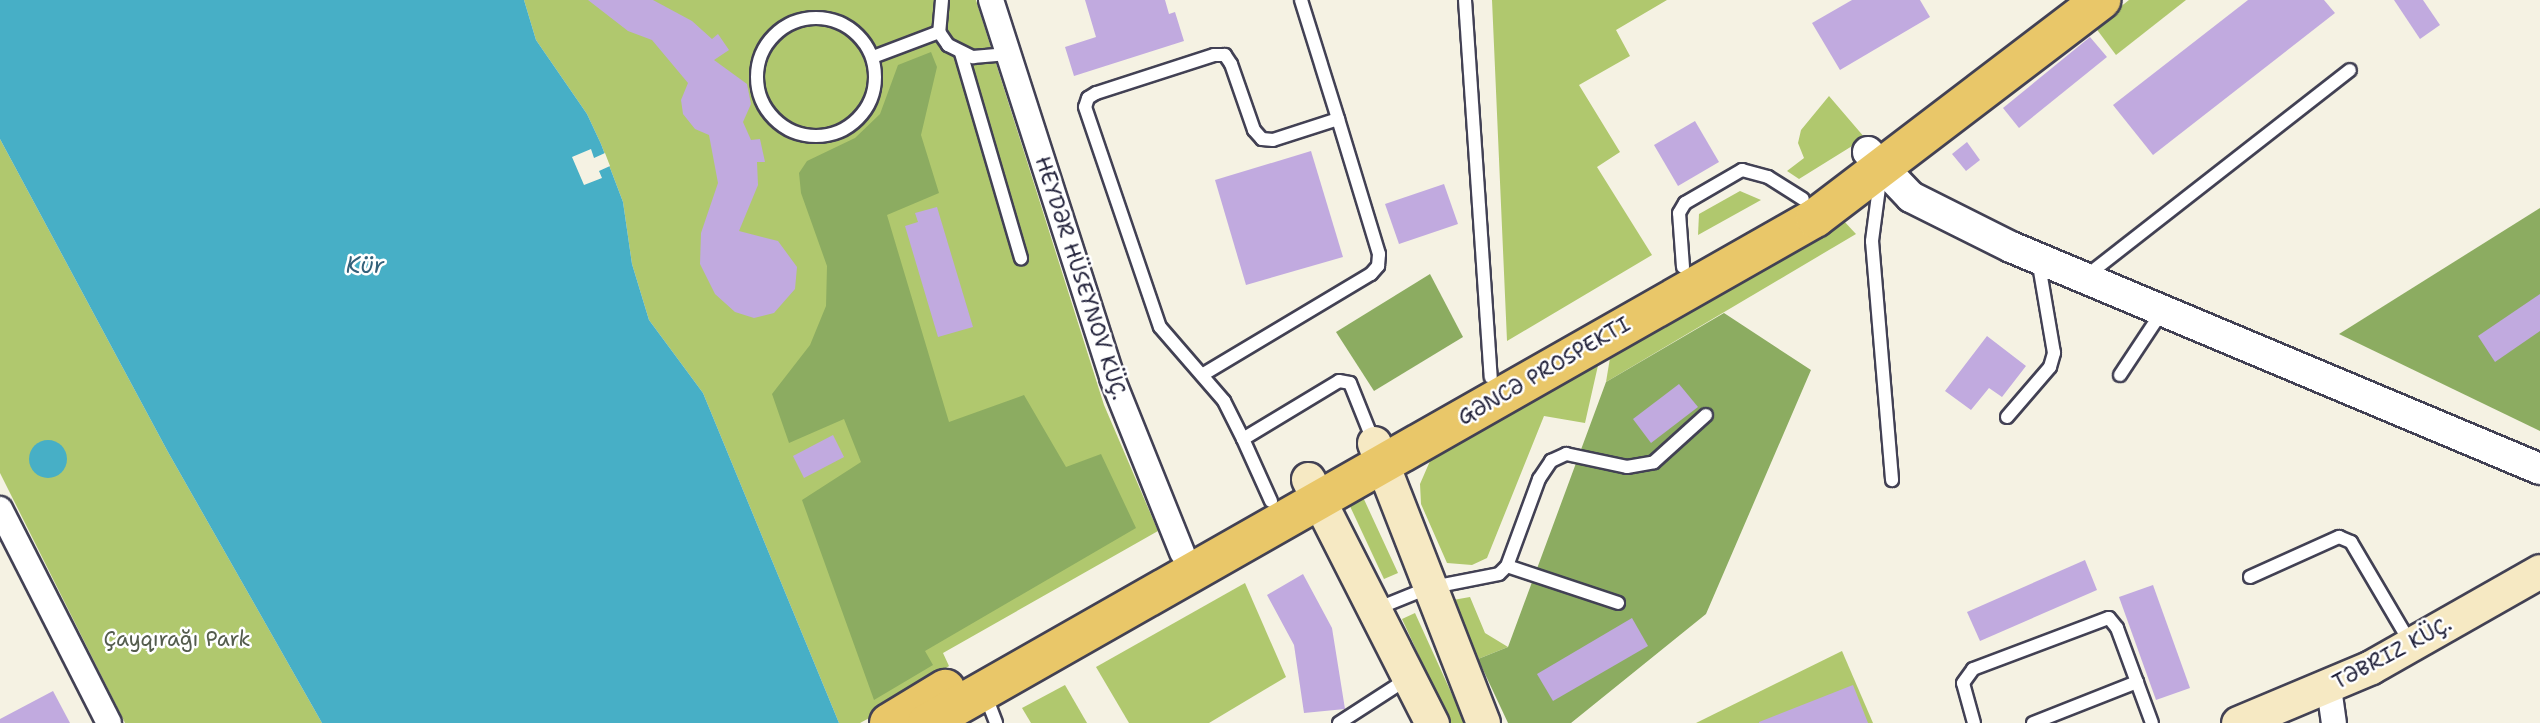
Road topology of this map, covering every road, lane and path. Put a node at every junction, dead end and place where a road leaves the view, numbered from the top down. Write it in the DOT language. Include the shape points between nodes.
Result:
graph roads {
  1 [pos="942,0"];
  2 [pos="991,0"];
  3 [pos="1301,0"];
  4 [pos="1465,0"];
  5 [pos="2062,0"];
  6 [pos="2101,0"];
  7 [pos="939,32"];
  8 [pos="961,53"];
  9 [pos="1008,54"];
  10 [pos="873,57"];
  11 [pos="2350,70"];
  12 [pos="1338,118"];
  13 [pos="1875,161"];
  14 [pos="1803,200"];
  15 [pos="1021,258"];
  16 [pos="2038,259"];
  17 [pos="1683,267"];
  18 [pos="2084,278"];
  19 [pos="2163,310"];
  20 [pos="2120,374"];
  21 [pos="1202,375"];
  22 [pos="1492,377"];
  23 [pos="1706,415"];
  24 [pos="2007,417"];
  25 [pos="1244,439"];
  26 [pos="1378,453"];
  27 [pos="2540,469"];
  28 [pos="1892,480"];
  29 [pos="1314,489"];
  30 [pos="1271,501"];
  31 [pos="0,509"];
  32 [pos="1182,552"];
  33 [pos="1507,566"];
  34 [pos="2540,571"];
  35 [pos="2250,577"];
  36 [pos="1428,588"];
  37 [pos="1618,603"];
  38 [pos="1376,609"];
  39 [pos="2411,645"];
  40 [pos="1410,677"];
  41 [pos="2137,682"];
  42 [pos="2329,688"];
  43 [pos="973,700"];
  44 [pos="109,723"];
  45 [pos="889,723"];
  46 [pos="927,723"];
  47 [pos="1339,723"];
  48 [pos="1432,723"];
  49 [pos="1483,723"];
  50 [pos="1974,723"];
  51 [pos="2033,723"];
  52 [pos="2152,723"];
  53 [pos="2238,723"];
  54 [pos="2334,723"];
  1 -- 7 [label="lane"];
  2 -- 9 [label="street, HEYDƏR HÜSEYNOV KÜÇ."];
  3 -- 12 [label="lane"];
  4 -- 22 [label="lane"];
  5 -- 13 [label="main road, GƏNCƏ PROSPEKTI"];
  6 -- 13 [label="main road, GƏNCƏ PROSPEKTI"];
  7 -- 8 [label="lane"];
  7 -- 10 [label="lane"];
  8 -- 9 [label="lane"];
  8 -- 15 [label="lane"];
  9 -- 32 [label="street, HEYDƏR HÜSEYNOV KÜÇ." via="1112,378"];
  10 -- 10 [label="lane" via="850,28 815,17 797,21 767,43 759,60 759,97 782,126 799,134 836,134 852,125 869,103 876,76"];
  11 -- 18 [label="lane"];
  12 -- 21 [label="lane" via="1378,266"];
  12 -- 21 [label="lane" via="1273,140 1262,139 1225,55 1088,98 1085,107 1146,294 1160,327"];
  13 -- 14 [label="main road, GƏNCƏ PROSPEKTI"];
  13 -- 16 [label="street" via="1923,204"];
  13 -- 26 [label="main road, GƏNCƏ PROSPEKTI" via="1815,218"];
  13 -- 28 [label="lane" via="1872,241"];
  14 -- 17 [label="main road, GƏNCƏ PROSPEKTI"];
  14 -- 17 [label="lane" via="1768,177 1742,170 1685,203 1679,212"];
  16 -- 18 [label="street"];
  16 -- 24 [label="lane" via="2054,353 2050,367"];
  17 -- 22 [label="main road, GƏNCƏ PROSPEKTI"];
  18 -- 19 [label="street"];
  19 -- 20 [label="lane"];
  19 -- 27 [label="street"];
  21 -- 25 [label="lane" via="1224,401"];
  22 -- 26 [label="main road, GƏNCƏ PROSPEKTI"];
  23 -- 33 [label="lane" via="1654,462 1627,467 1566,454 1551,461 1539,479"];
  25 -- 26 [label="lane" via="1345,380"];
  25 -- 30 [label="lane"];
  26 -- 29 [label="main road, GƏNCƏ PROSPEKTI"];
  26 -- 36 [label="main road"];
  29 -- 30 [label="main road, GƏNCƏ PROSPEKTI"];
  29 -- 38 [label="main road"];
  29 -- 43 [label="main road, GƏNCƏ PROSPEKTI"];
  30 -- 32 [label="main road, GƏNCƏ PROSPEKTI"];
  31 -- 44 [label="street"];
  32 -- 43 [label="main road, GƏNCƏ PROSPEKTI"];
  33 -- 36 [label="lane" via="1488,578"];
  33 -- 37 [label="lane"];
  34 -- 39 [label="main road, TƏBRIZ KÜÇ."];
  35 -- 39 [label="lane" via="2339,537 2351,542"];
  36 -- 38 [label="lane"];
  36 -- 49 [label="main road"];
  38 -- 40 [label="main road"];
  39 -- 42 [label="main road, TƏBRIZ KÜÇ."];
  40 -- 47 [label="lane"];
  40 -- 48 [label="main road"];
  41 -- 50 [label="lane" via="2117,628 2109,618 2091,622 1973,669 1963,683 1964,701"];
  41 -- 51 [label="lane"];
  41 -- 52 [label="lane"];
  42 -- 53 [label="main road, TƏBRIZ KÜÇ."];
  42 -- 54 [label="street"];
  43 -- 45 [label="main road"];
  43 -- 46 [label="main road"];
}
